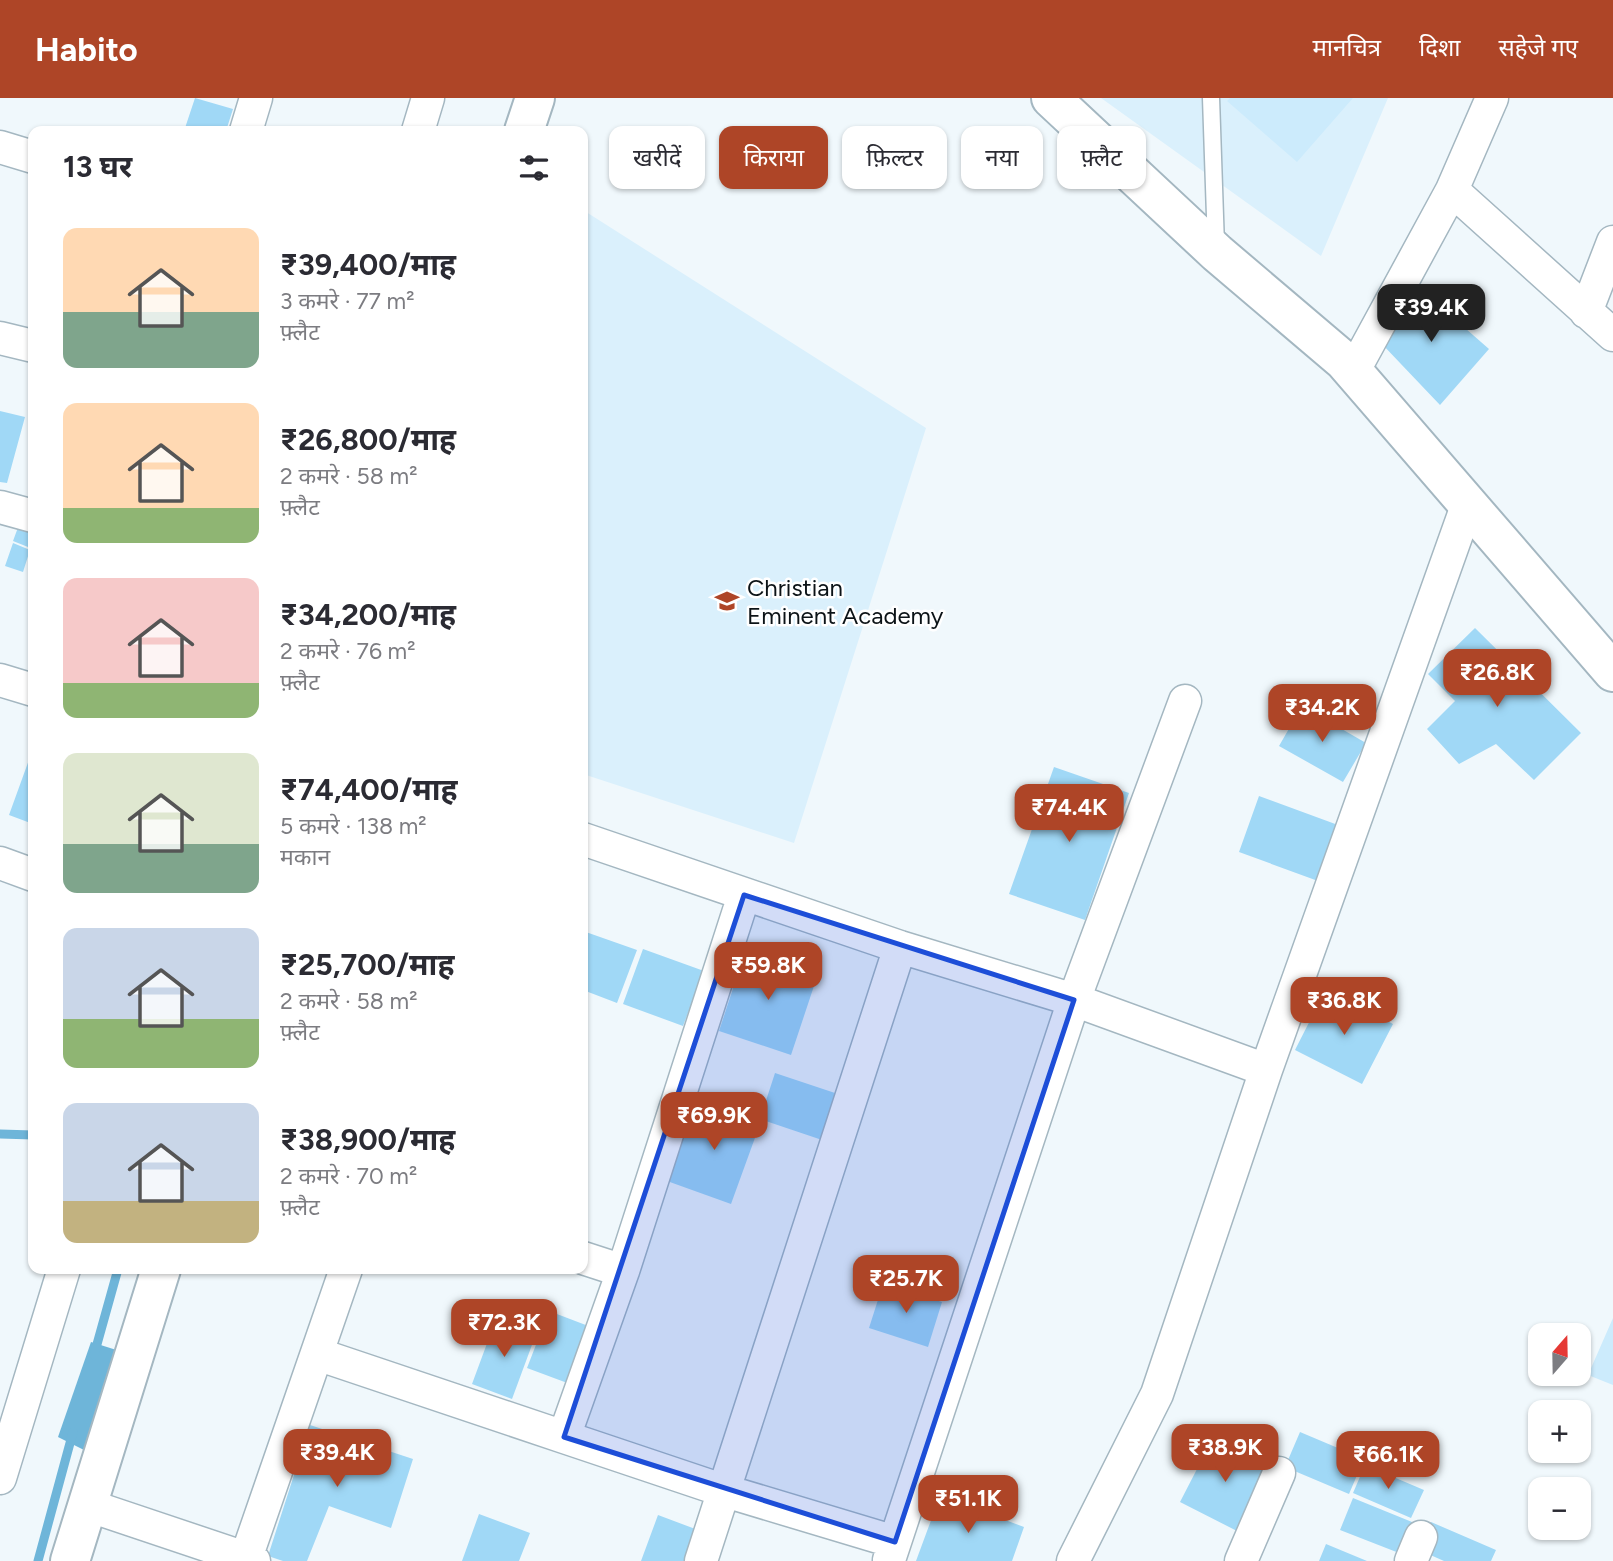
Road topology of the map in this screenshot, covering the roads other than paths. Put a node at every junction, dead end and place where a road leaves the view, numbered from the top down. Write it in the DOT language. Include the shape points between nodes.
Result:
graph roads {
  1 [pos="256,98"];
  2 [pos="428,98"];
  3 [pos="535,98"];
  4 [pos="1051,98"];
  5 [pos="1211,98"];
  6 [pos="1492,98"];
  7 [pos="248,126"];
  8 [pos="420,126"];
  9 [pos="526,126"];
  10 [pos="0,147"];
  11 [pos="28,156"];
  12 [pos="1452,190"];
  13 [pos="1613,242"];
  14 [pos="1217,253"];
  15 [pos="1586,312"];
  16 [pos="1613,335"];
  17 [pos="0,338"];
  18 [pos="28,345"];
  19 [pos="1353,372"];
  20 [pos="1468,503"];
  21 [pos="0,507"];
  22 [pos="28,515"];
  23 [pos="1613,672"];
  24 [pos="0,680"];
  25 [pos="28,688"];
  26 [pos="1185,701"];
  27 [pos="588,841"];
  28 [pos="0,863"];
  29 [pos="28,873"];
  30 [pos="744,895"];
  31 [pos="900,947"];
  32 [pos="1074,1000"];
  33 [pos="1266,1070"];
  34 [pos="588,1260"];
  35 [pos="623,1271"];
  36 [pos="62,1274"];
  37 [pos="159,1274"];
  38 [pos="344,1274"];
  39 [pos="317,1354"];
  40 [pos="564,1437"];
  41 [pos="1279,1473"];
  42 [pos="0,1478"];
  43 [pos="722,1490"];
  44 [pos="87,1506"];
  45 [pos="892,1552"];
  46 [pos="250,1560"];
  47 [pos="70,1561"];
  48 [pos="701,1561"];
  49 [pos="1073,1561"];
  50 [pos="1241,1561"];
  1 -- 7 [label="street"];
  2 -- 8 [label="street"];
  3 -- 9 [label="street"];
  4 -- 14 [label="street"];
  5 -- 14 [label="lane"];
  6 -- 12 [label="street"];
  10 -- 11 [label="street"];
  12 -- 15 [label="street"];
  12 -- 19 [label="street"];
  13 -- 15 [label="street"];
  14 -- 19 [label="street"];
  15 -- 16 [label="street"];
  17 -- 18 [label="street"];
  19 -- 20 [label="street"];
  20 -- 23 [label="street"];
  20 -- 33 [label="street"];
  21 -- 22 [label="street"];
  24 -- 25 [label="street"];
  26 -- 32 [label="street"];
  27 -- 30 [label="street"];
  28 -- 29 [label="street"];
  30 -- 31 [label="street"];
  30 -- 35 [label="street"];
  31 -- 32 [label="street"];
  31 -- 43 [label="street"];
  32 -- 33 [label="street"];
  32 -- 45 [label="street"];
  33 -- 49 [label="street" via="1157,1394"];
  34 -- 35 [label="street"];
  35 -- 40 [label="street"];
  36 -- 42 [label="street"];
  37 -- 44 [label="street"];
  38 -- 39 [label="street"];
  39 -- 40 [label="street"];
  39 -- 46 [label="street"];
  40 -- 43 [label="street"];
  41 -- 50 [label="street"];
  43 -- 45 [label="street"];
  43 -- 48 [label="street"];
  44 -- 46 [label="street"];
  44 -- 47 [label="street"];
}
